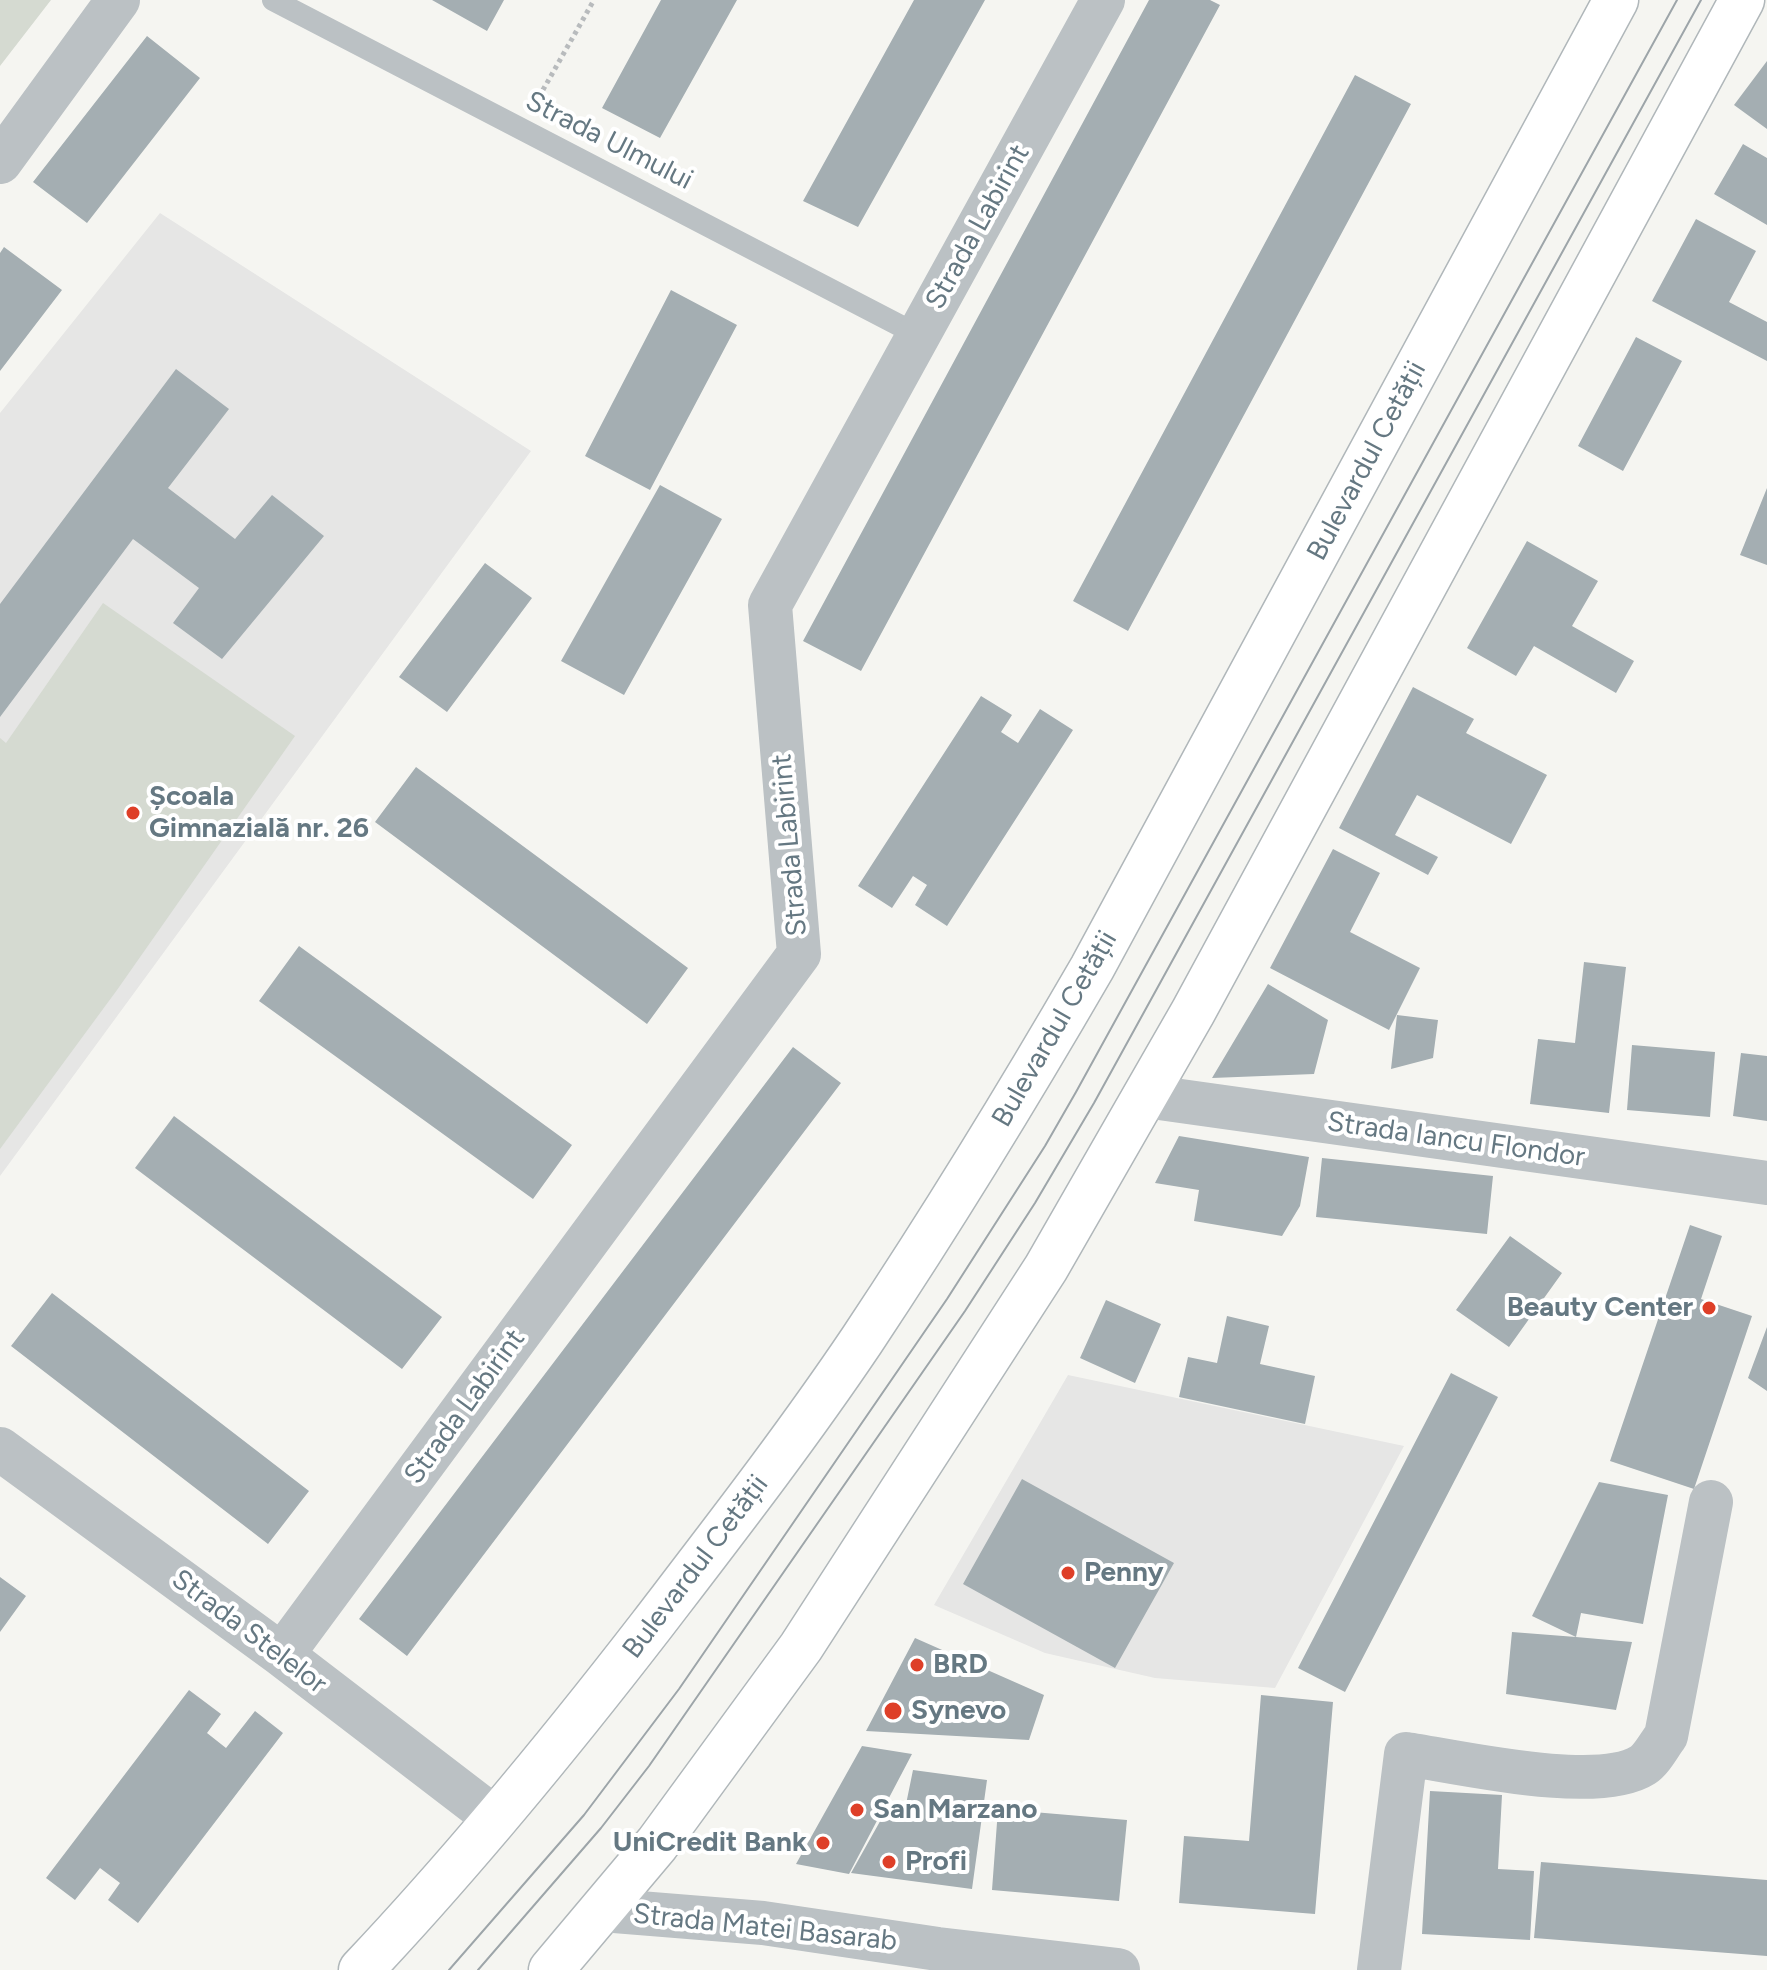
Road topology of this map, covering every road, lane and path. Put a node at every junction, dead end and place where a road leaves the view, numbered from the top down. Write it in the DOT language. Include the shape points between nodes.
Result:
graph roads {
  1 [pos="118,0"];
  2 [pos="273,0"];
  3 [pos="594,0"];
  4 [pos="1103,0"];
  5 [pos="1616,0"];
  6 [pos="1742,0"];
  7 [pos="521,129"];
  8 [pos="0,162"];
  9 [pos="918,335"];
  10 [pos="1145,1096"];
  11 [pos="1767,1183"];
  12 [pos="0,1449"];
  13 [pos="1711,1502"];
  14 [pos="282,1655"];
  15 [pos="496,1819"];
  16 [pos="602,1910"];
  17 [pos="361,1970"];
  18 [pos="551,1970"];
  19 [pos="1118,1970"];
  20 [pos="1379,1970"];
  1 -- 8 [label="street"];
  2 -- 7 [label="lane, Strada Ulmului"];
  3 -- 7 [label="path"];
  4 -- 9 [label="street, Strada Labirint"];
  5 -- 15 [label="main road, Bulevardul Cetății" via="1020,1093 861,1341 756,1490"];
  6 -- 10 [label="main road"];
  7 -- 9 [label="lane, Strada Ulmului"];
  9 -- 14 [label="street, Strada Labirint" via="770,605 799,954"];
  10 -- 11 [label="street, Strada Iancu Flondor"];
  10 -- 16 [label="main road" via="1046,1268 801,1647 695,1794"];
  12 -- 14 [label="street, Strada Stelelor"];
  13 -- 20 [label="street" via="1666,1736 1645,1764 1621,1774 1573,1776 1406,1754"];
  14 -- 15 [label="street, Strada Stelelor"];
  15 -- 17 [label="main road, Bulevardul Cetății"];
  16 -- 18 [label="main road"];
  16 -- 19 [label="street, Strada Matei Basarab" via="763,1923"];
}
